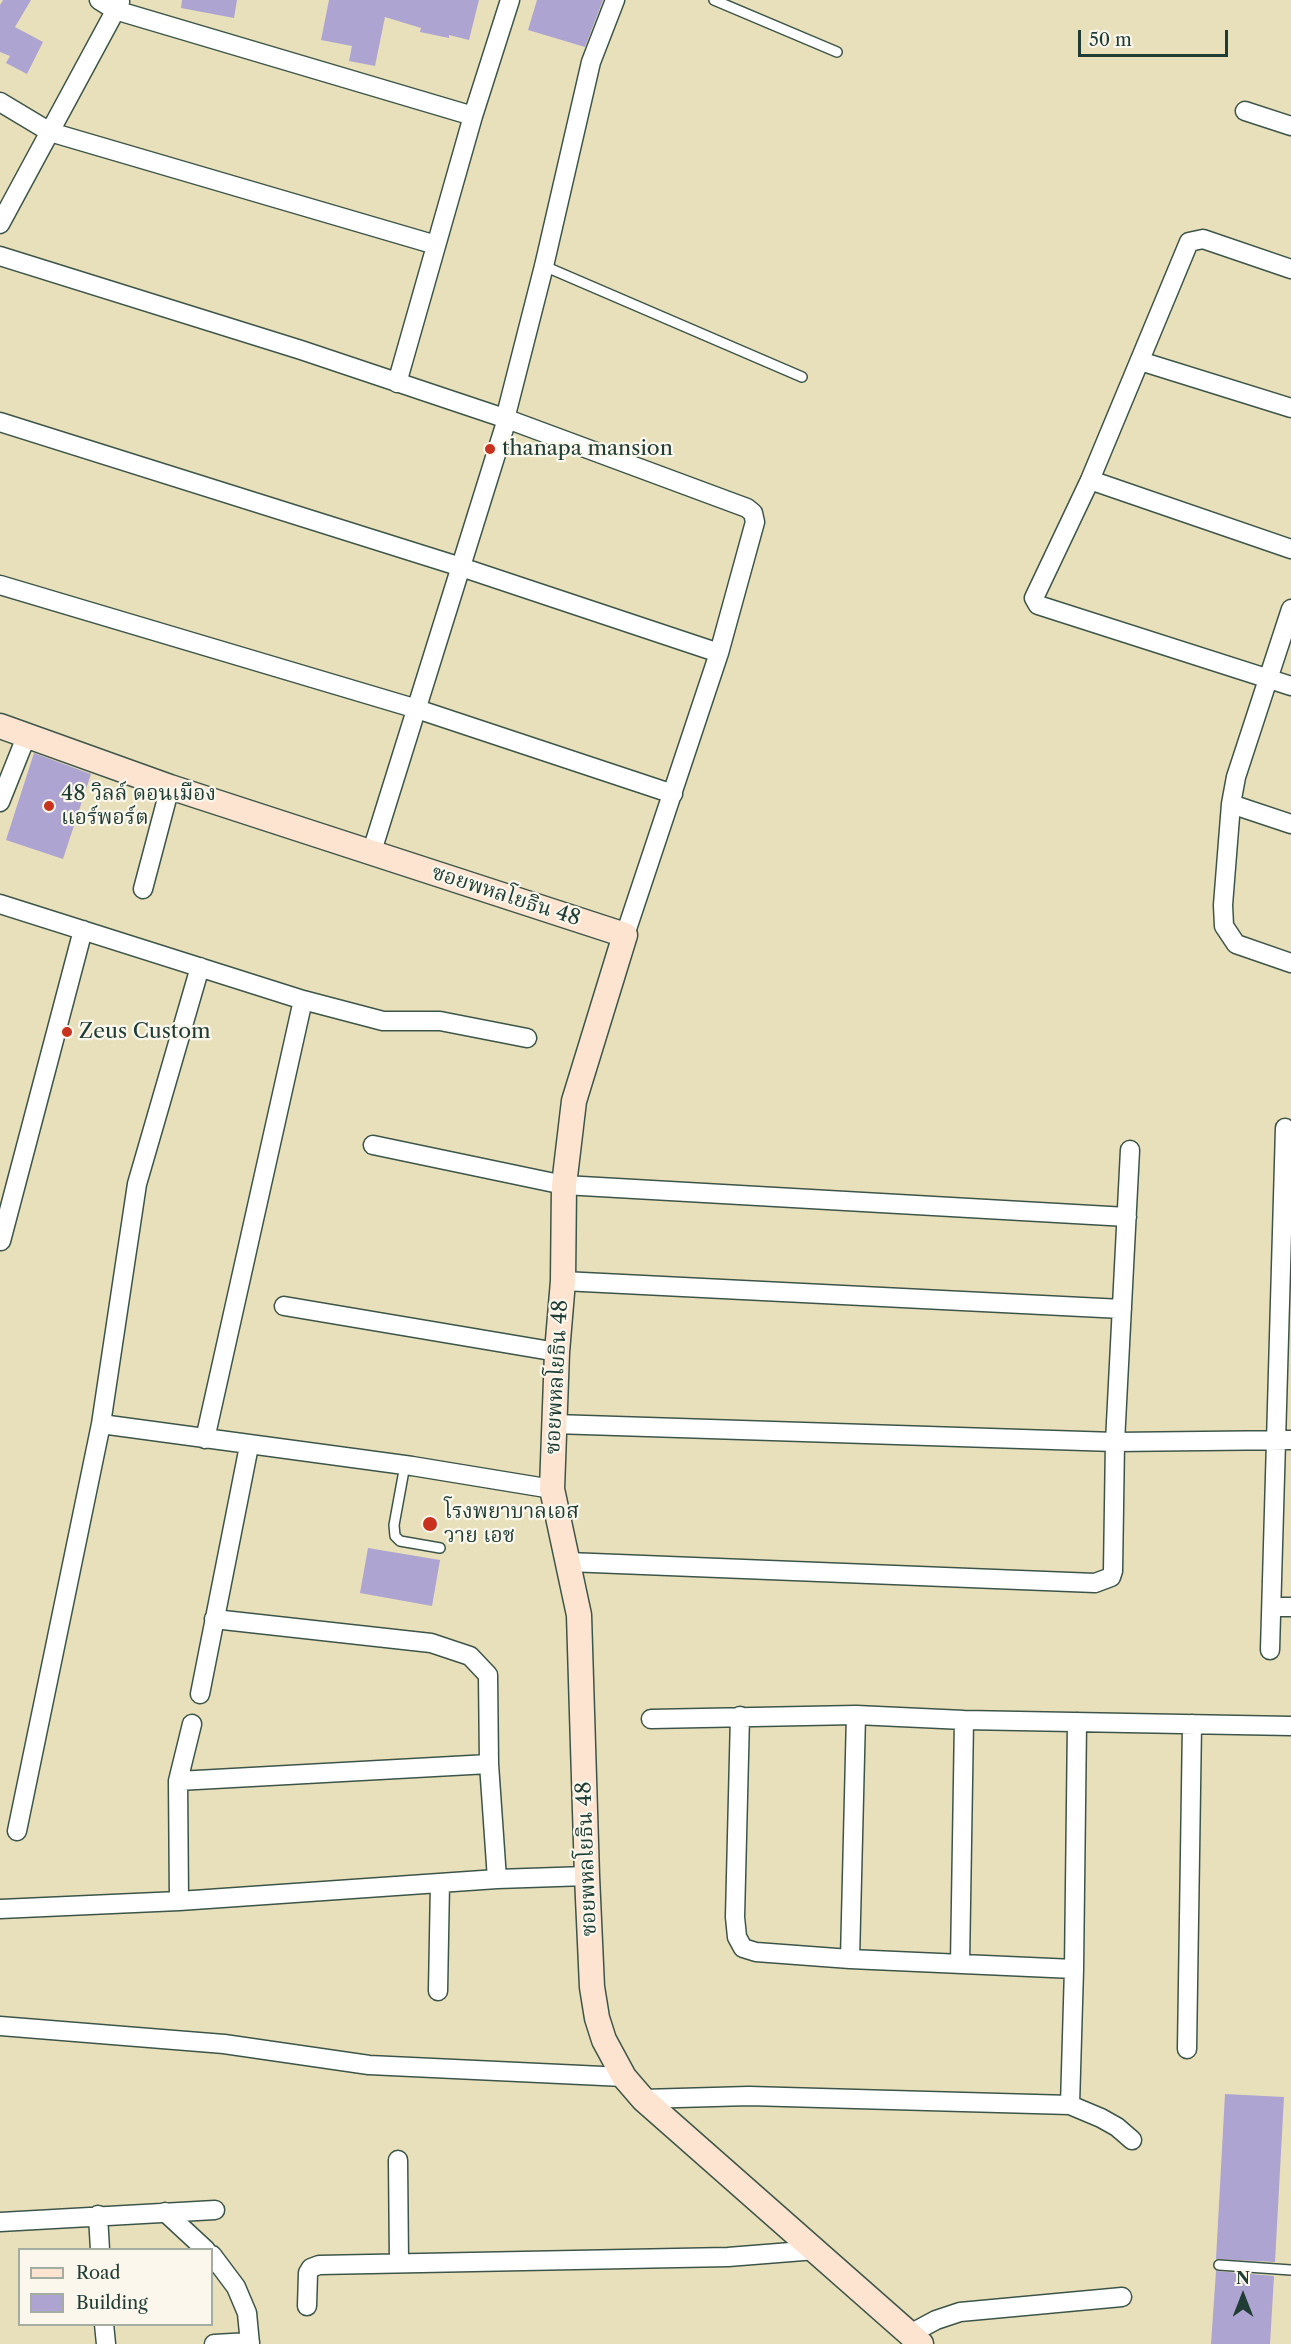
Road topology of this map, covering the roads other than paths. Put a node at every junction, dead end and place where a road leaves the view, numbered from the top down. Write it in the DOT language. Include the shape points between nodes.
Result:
graph roads {
  1 [pos="99,0"];
  2 [pos="510,0"];
  3 [pos="615,0"];
  4 [pos="714,0"];
  5 [pos="118,5"];
  6 [pos="837,52"];
  7 [pos="0,102"];
  8 [pos="1245,111"];
  9 [pos="473,116"];
  10 [pos="1291,126"];
  11 [pos="50,132"];
  12 [pos="0,224"];
  13 [pos="436,245"];
  14 [pos="0,256"];
  15 [pos="544,266"];
  16 [pos="1291,269"];
  17 [pos="1140,361"];
  18 [pos="801,377"];
  19 [pos="397,382"];
  20 [pos="1291,408"];
  21 [pos="506,419"];
  22 [pos="0,422"];
  23 [pos="1090,480"];
  24 [pos="1291,549"];
  25 [pos="461,567"];
  26 [pos="0,585"];
  27 [pos="1291,609"];
  28 [pos="719,653"];
  29 [pos="1268,679"];
  30 [pos="1291,686"];
  31 [pos="417,709"];
  32 [pos="0,726"];
  33 [pos="26,737"];
  34 [pos="170,787"];
  35 [pos="673,794"];
  36 [pos="0,802"];
  37 [pos="1231,804"];
  38 [pos="1291,824"];
  39 [pos="372,851"];
  40 [pos="143,888"];
  41 [pos="0,904"];
  42 [pos="83,930"];
  43 [pos="625,935"];
  44 [pos="1291,963"];
  45 [pos="200,967"];
  46 [pos="303,1000"];
  47 [pos="527,1038"];
  48 [pos="1284,1128"];
  49 [pos="373,1145"];
  50 [pos="1130,1150"];
  51 [pos="564,1185"];
  52 [pos="1126,1216"];
  53 [pos="1,1241"];
  54 [pos="563,1281"];
  55 [pos="284,1306"];
  56 [pos="1122,1309"];
  57 [pos="557,1352"];
  58 [pos="101,1424"];
  59 [pos="554,1424"];
  60 [pos="205,1439"];
  61 [pos="1284,1440"];
  62 [pos="1115,1442"];
  63 [pos="249,1446"];
  64 [pos="405,1465"];
  65 [pos="552,1489"];
  66 [pos="440,1548"];
  67 [pos="568,1562"];
  68 [pos="1272,1606"];
  69 [pos="1291,1607"];
  70 [pos="214,1620"];
  71 [pos="1270,1650"];
  72 [pos="200,1694"];
  73 [pos="856,1715"];
  74 [pos="740,1716"];
  75 [pos="651,1719"];
  76 [pos="964,1720"];
  77 [pos="1077,1722"];
  78 [pos="192,1724"];
  79 [pos="1192,1724"];
  80 [pos="1291,1726"];
  81 [pos="489,1764"];
  82 [pos="178,1781"];
  83 [pos="17,1831"];
  84 [pos="586,1876"];
  85 [pos="497,1879"];
  86 [pos="440,1883"];
  87 [pos="179,1901"];
  88 [pos="0,1909"];
  89 [pos="850,1959"];
  90 [pos="960,1964"];
  91 [pos="1074,1969"];
  92 [pos="438,1991"];
  93 [pos="0,2026"];
  94 [pos="1187,2049"];
  95 [pos="624,2077"];
  96 [pos="643,2099"];
  97 [pos="1070,2105"];
  98 [pos="1132,2140"];
  99 [pos="398,2160"];
  100 [pos="215,2210"];
  101 [pos="165,2212"];
  102 [pos="98,2215"];
  103 [pos="0,2222"];
  104 [pos="100,2248"];
  105 [pos="204,2248"];
  106 [pos="816,2250"];
  107 [pos="213,2256"];
  108 [pos="399,2263"];
  109 [pos="1219,2265"];
  110 [pos="1291,2270"];
  111 [pos="1122,2297"];
  112 [pos="307,2306"];
  113 [pos="104,2326"];
  114 [pos="916,2339"];
  115 [pos="250,2343"];
  116 [pos="105,2344"];
  117 [pos="214,2344"];
  1 -- 5 [label="street"];
  2 -- 9 [label="street"];
  3 -- 15 [label="street" via="591,62"];
  4 -- 6 [label="lane"];
  5 -- 9 [label="street"];
  5 -- 11 [label="street"];
  7 -- 11 [label="street"];
  8 -- 10 [label="street"];
  9 -- 13 [label="street"];
  11 -- 12 [label="street"];
  11 -- 13 [label="street"];
  13 -- 19 [label="street"];
  14 -- 19 [label="street"];
  15 -- 18 [label="lane"];
  15 -- 21 [label="street"];
  16 -- 17 [label="street" via="1203,239 1189,242"];
  17 -- 20 [label="street"];
  17 -- 23 [label="street"];
  19 -- 21 [label="street"];
  21 -- 25 [label="street"];
  21 -- 28 [label="street" via="753,513 755,522"];
  22 -- 25 [label="street"];
  23 -- 24 [label="street"];
  23 -- 29 [label="street" via="1035,592 1038,605"];
  25 -- 28 [label="street"];
  25 -- 31 [label="street"];
  26 -- 31 [label="street"];
  27 -- 29 [label="street"];
  28 -- 35 [label="street"];
  29 -- 30 [label="street"];
  29 -- 37 [label="street"];
  31 -- 35 [label="street"];
  31 -- 39 [label="street"];
  32 -- 33 [label="street, ซอยพหลโยธิน 48"];
  33 -- 34 [label="street, ซอยพหลโยธิน 48"];
  33 -- 36 [label="street"];
  34 -- 39 [label="street, ซอยพหลโยธิน 48"];
  34 -- 40 [label="street"];
  35 -- 43 [label="street"];
  37 -- 38 [label="street"];
  37 -- 44 [label="street" via="1224,926 1236,944"];
  39 -- 43 [label="street, ซอยพหลโยธิน 48"];
  41 -- 42 [label="street"];
  42 -- 45 [label="street"];
  42 -- 53 [label="street"];
  43 -- 51 [label="street, ซอยพหลโยธิน 48" via="574,1101"];
  45 -- 46 [label="street"];
  45 -- 58 [label="street" via="137,1184"];
  46 -- 47 [label="street" via="383,1021 440,1021"];
  46 -- 60 [label="street"];
  48 -- 61 [label="street"];
  49 -- 51 [label="street"];
  50 -- 52 [label="street"];
  51 -- 52 [label="street"];
  51 -- 54 [label="street, ซอยพหลโยธิน 48"];
  52 -- 56 [label="street"];
  54 -- 56 [label="street"];
  54 -- 57 [label="street, ซอยพหลโยธิน 48"];
  55 -- 57 [label="street"];
  56 -- 62 [label="street"];
  57 -- 59 [label="street, ซอยพหลโยธิน 48"];
  58 -- 60 [label="street"];
  58 -- 83 [label="street"];
  59 -- 62 [label="street"];
  59 -- 65 [label="street, ซอยพหลโยธิน 48"];
  60 -- 63 [label="street"];
  61 -- 62 [label="street"];
  61 -- 68 [label="street"];
  62 -- 67 [label="street" via="1113,1571 1111,1577 1095,1583"];
  63 -- 64 [label="street"];
  63 -- 70 [label="street"];
  64 -- 65 [label="street"];
  64 -- 66 [label="lane" via="395,1536 400,1541"];
  65 -- 67 [label="street, ซอยพหลโยธิน 48"];
  67 -- 84 [label="street, ซอยพหลโยธิน 48" via="579,1614"];
  68 -- 69 [label="street"];
  68 -- 71 [label="street"];
  70 -- 72 [label="street"];
  70 -- 81 [label="street" via="430,1643 470,1656 488,1675"];
  73 -- 74 [label="street"];
  73 -- 76 [label="street"];
  73 -- 89 [label="street"];
  74 -- 75 [label="street"];
  74 -- 89 [label="street" via="737,1937 743,1948 756,1952"];
  76 -- 77 [label="street"];
  76 -- 90 [label="street"];
  77 -- 79 [label="street"];
  77 -- 91 [label="street"];
  78 -- 82 [label="street"];
  79 -- 80 [label="street"];
  79 -- 94 [label="street"];
  81 -- 82 [label="street"];
  81 -- 85 [label="street"];
  82 -- 87 [label="street"];
  84 -- 85 [label="street"];
  84 -- 95 [label="street, ซอยพหลโยธิน 48" via="595,2008 604,2040"];
  85 -- 86 [label="street"];
  86 -- 87 [label="street"];
  86 -- 92 [label="street"];
  87 -- 88 [label="street"];
  89 -- 90 [label="street"];
  90 -- 91 [label="street"];
  91 -- 97 [label="street"];
  93 -- 95 [label="street" via="224,2044 369,2065"];
  95 -- 96 [label="street, ซอยพหลโยธิน 48"];
  96 -- 97 [label="street" via="749,2096"];
  96 -- 106 [label="street, ซอยพหลโยธิน 48"];
  97 -- 98 [label="street" via="1101,2118"];
  99 -- 108 [label="street"];
  100 -- 101 [label="street"];
  101 -- 102 [label="street"];
  101 -- 105 [label="street"];
  102 -- 103 [label="street"];
  102 -- 104 [label="street"];
  106 -- 108 [label="street" via="728,2257"];
  106 -- 114 [label="street, ซอยพหลโยธิน 48"];
  107 -- 115 [label="street" via="236,2287 247,2313"];
  108 -- 112 [label="street" via="311,2268"];
  109 -- 110 [label="lane"];
  111 -- 114 [label="street" via="960,2312 936,2320"];
  113 -- 116 [label="street"];
  115 -- 117 [label="street"];
}
